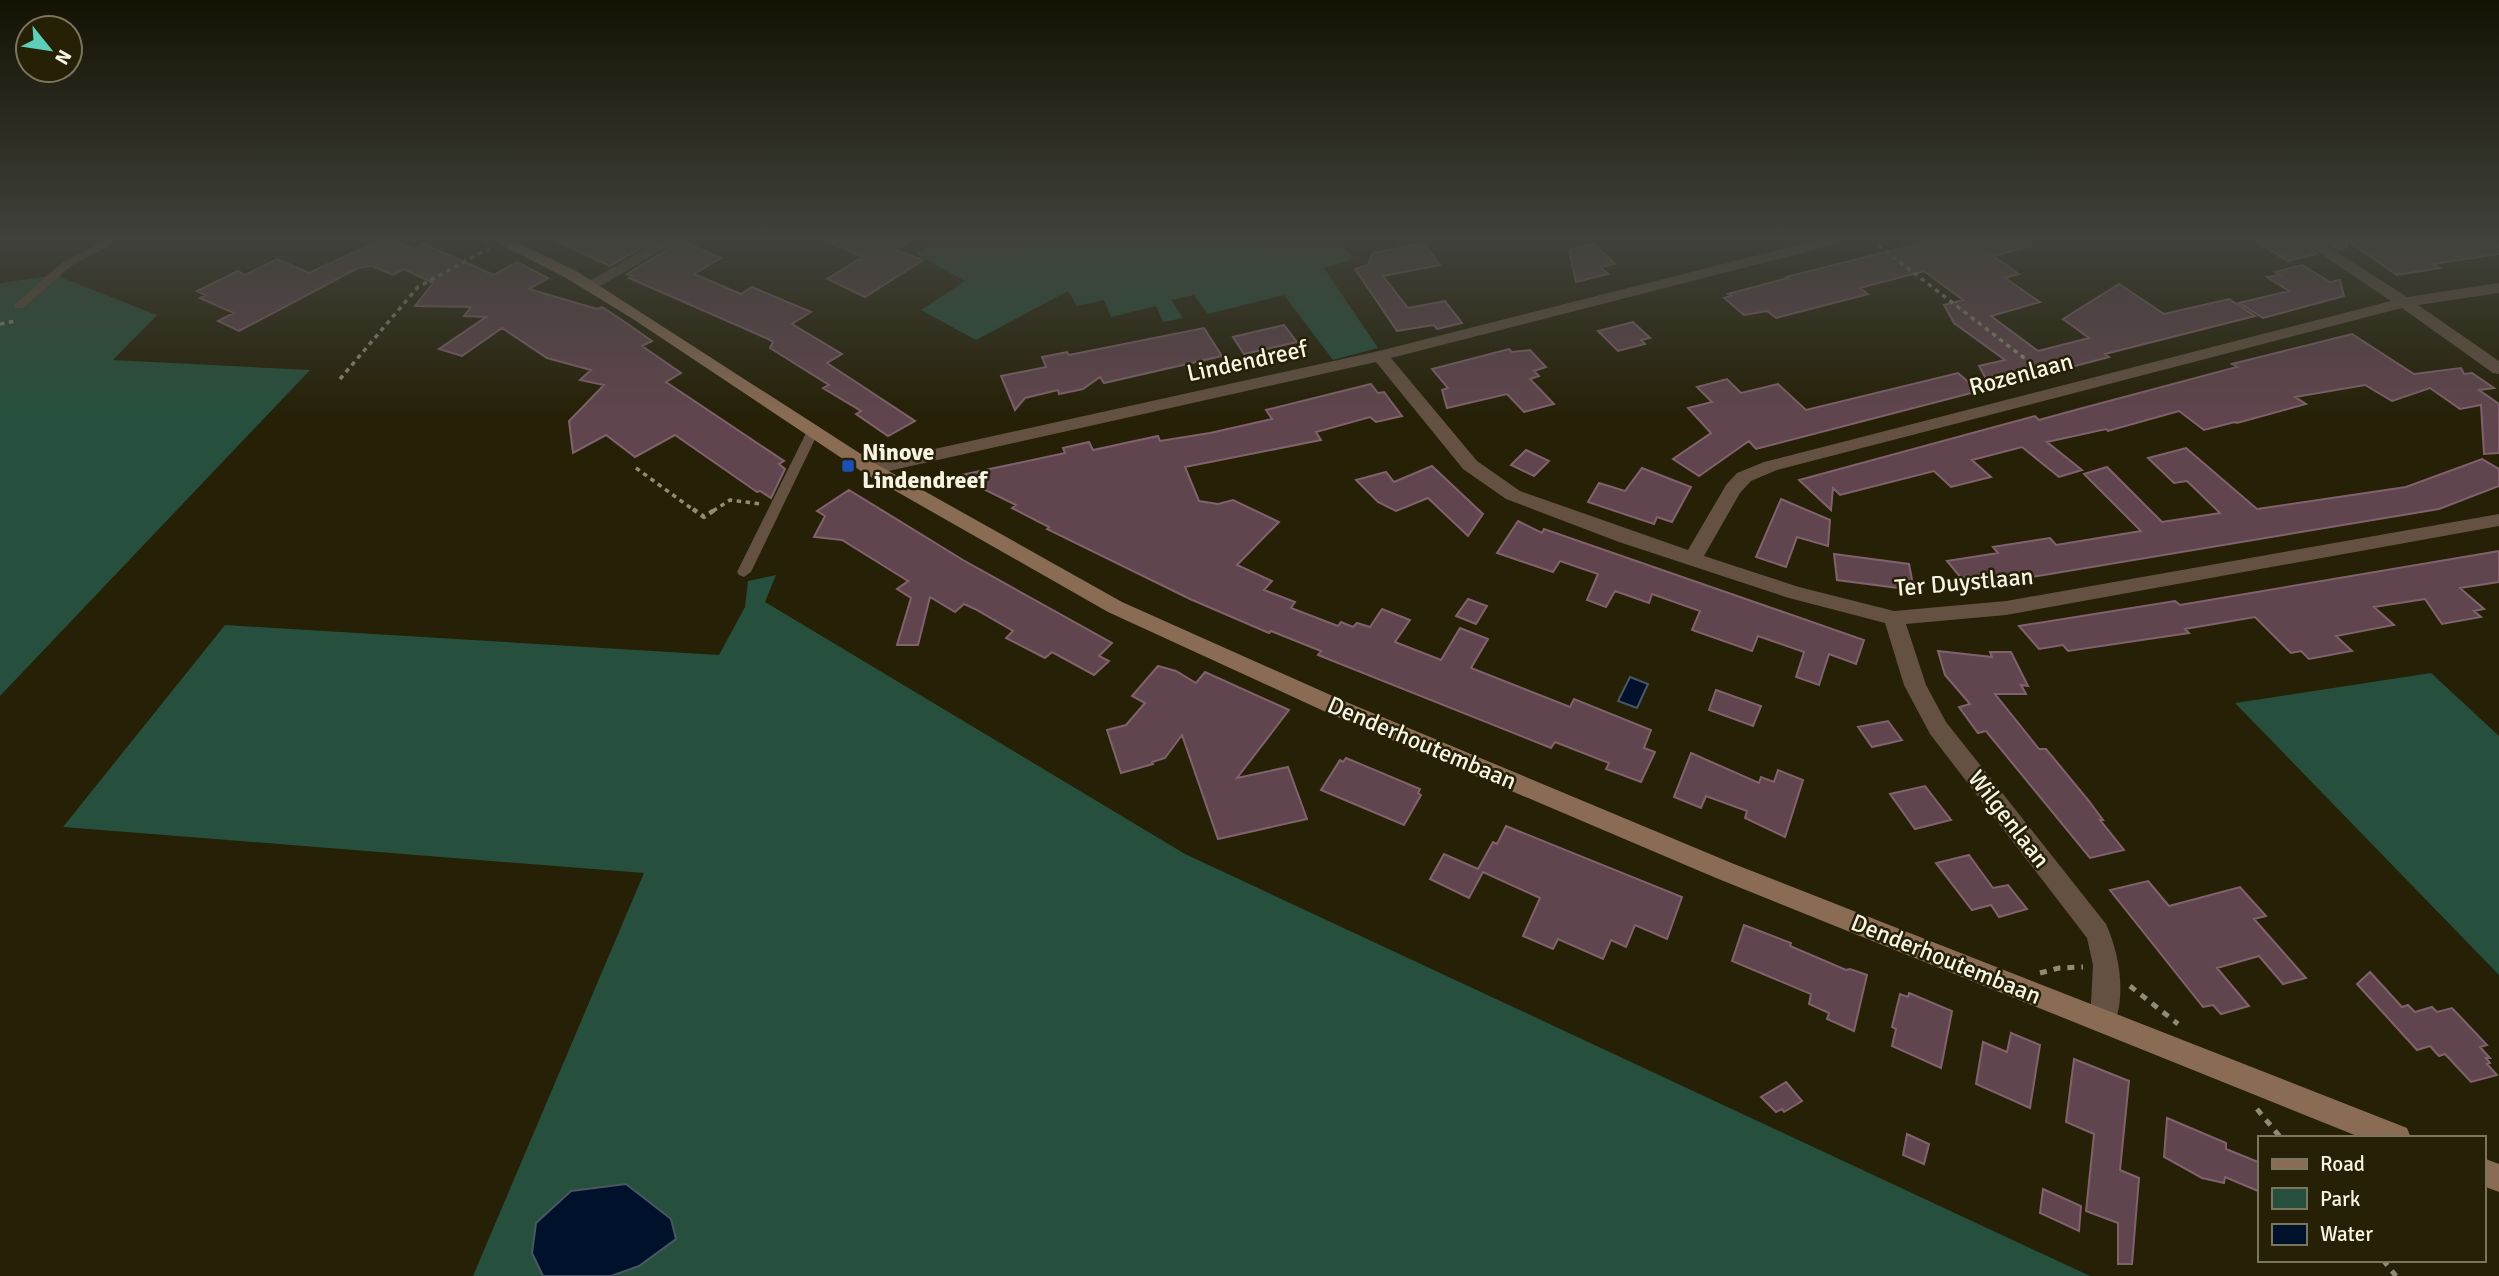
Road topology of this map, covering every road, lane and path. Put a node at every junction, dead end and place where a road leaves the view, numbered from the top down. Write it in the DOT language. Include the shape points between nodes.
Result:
graph roads {
  1 [pos="26,300"];
  2 [pos="407,300"];
  3 [pos="610,300"];
  4 [pos="1602,300"];
  5 [pos="1948,300"];
  6 [pos="2400,300"];
  7 [pos="2421,300"];
  8 [pos="2404,302"];
  9 [pos="19,306"];
  10 [pos="1380,356"];
  11 [pos="2499,369"];
  12 [pos="340,379"];
  13 [pos="2063,388"];
  14 [pos="813,431"];
  15 [pos="636,468"];
  16 [pos="871,469"];
  17 [pos="777,506"];
  18 [pos="2499,520"];
  19 [pos="1693,558"];
  20 [pos="744,572"];
  21 [pos="1894,618"];
  22 [pos="2108,975"];
  23 [pos="2021,988"];
  24 [pos="2103,1021"];
  25 [pos="2184,1028"];
  26 [pos="2392,1136"];
  27 [pos="2385,1262"];
  28 [pos="2396,1276"];
  1 -- 9 [label="lane"];
  2 -- 12 [label="path"];
  3 -- 14 [label="street, Denderhoutembaan"];
  4 -- 10 [label="street, Lindendreef"];
  5 -- 13 [label="path"];
  6 -- 8 [label="street"];
  7 -- 8 [label="street, Rozenlaan"];
  8 -- 11 [label="street"];
  8 -- 13 [label="street, Rozenlaan"];
  10 -- 16 [label="street, Lindendreef"];
  10 -- 19 [label="street, Ter Duystlaan" via="1455,448 1489,481 1538,507"];
  13 -- 19 [label="street, Rozenlaan" via="1744,477"];
  14 -- 16 [label="street, Denderhoutembaan"];
  14 -- 17 [label="lane"];
  15 -- 17 [label="path" via="704,517 730,500"];
  16 -- 23 [label="street, Denderhoutembaan" via="1115,607 1287,685 1725,871"];
  17 -- 20 [label="lane"];
  18 -- 21 [label="street, Ter Duystlaan" via="2006,608"];
  19 -- 21 [label="street, Ter Duystlaan" via="1796,593"];
  21 -- 22 [label="street, Wilgenlaan" via="1915,685 1938,728 2097,932"];
  22 -- 23 [label="path" via="2076,966 2059,968 2035,974"];
  22 -- 24 [label="street, Wilgenlaan"];
  22 -- 25 [label="path" via="2131,986"];
  23 -- 24 [label="street, Denderhoutembaan"];
  24 -- 26 [label="street, Denderhoutembaan"];
  27 -- 28 [label="path"];
}
